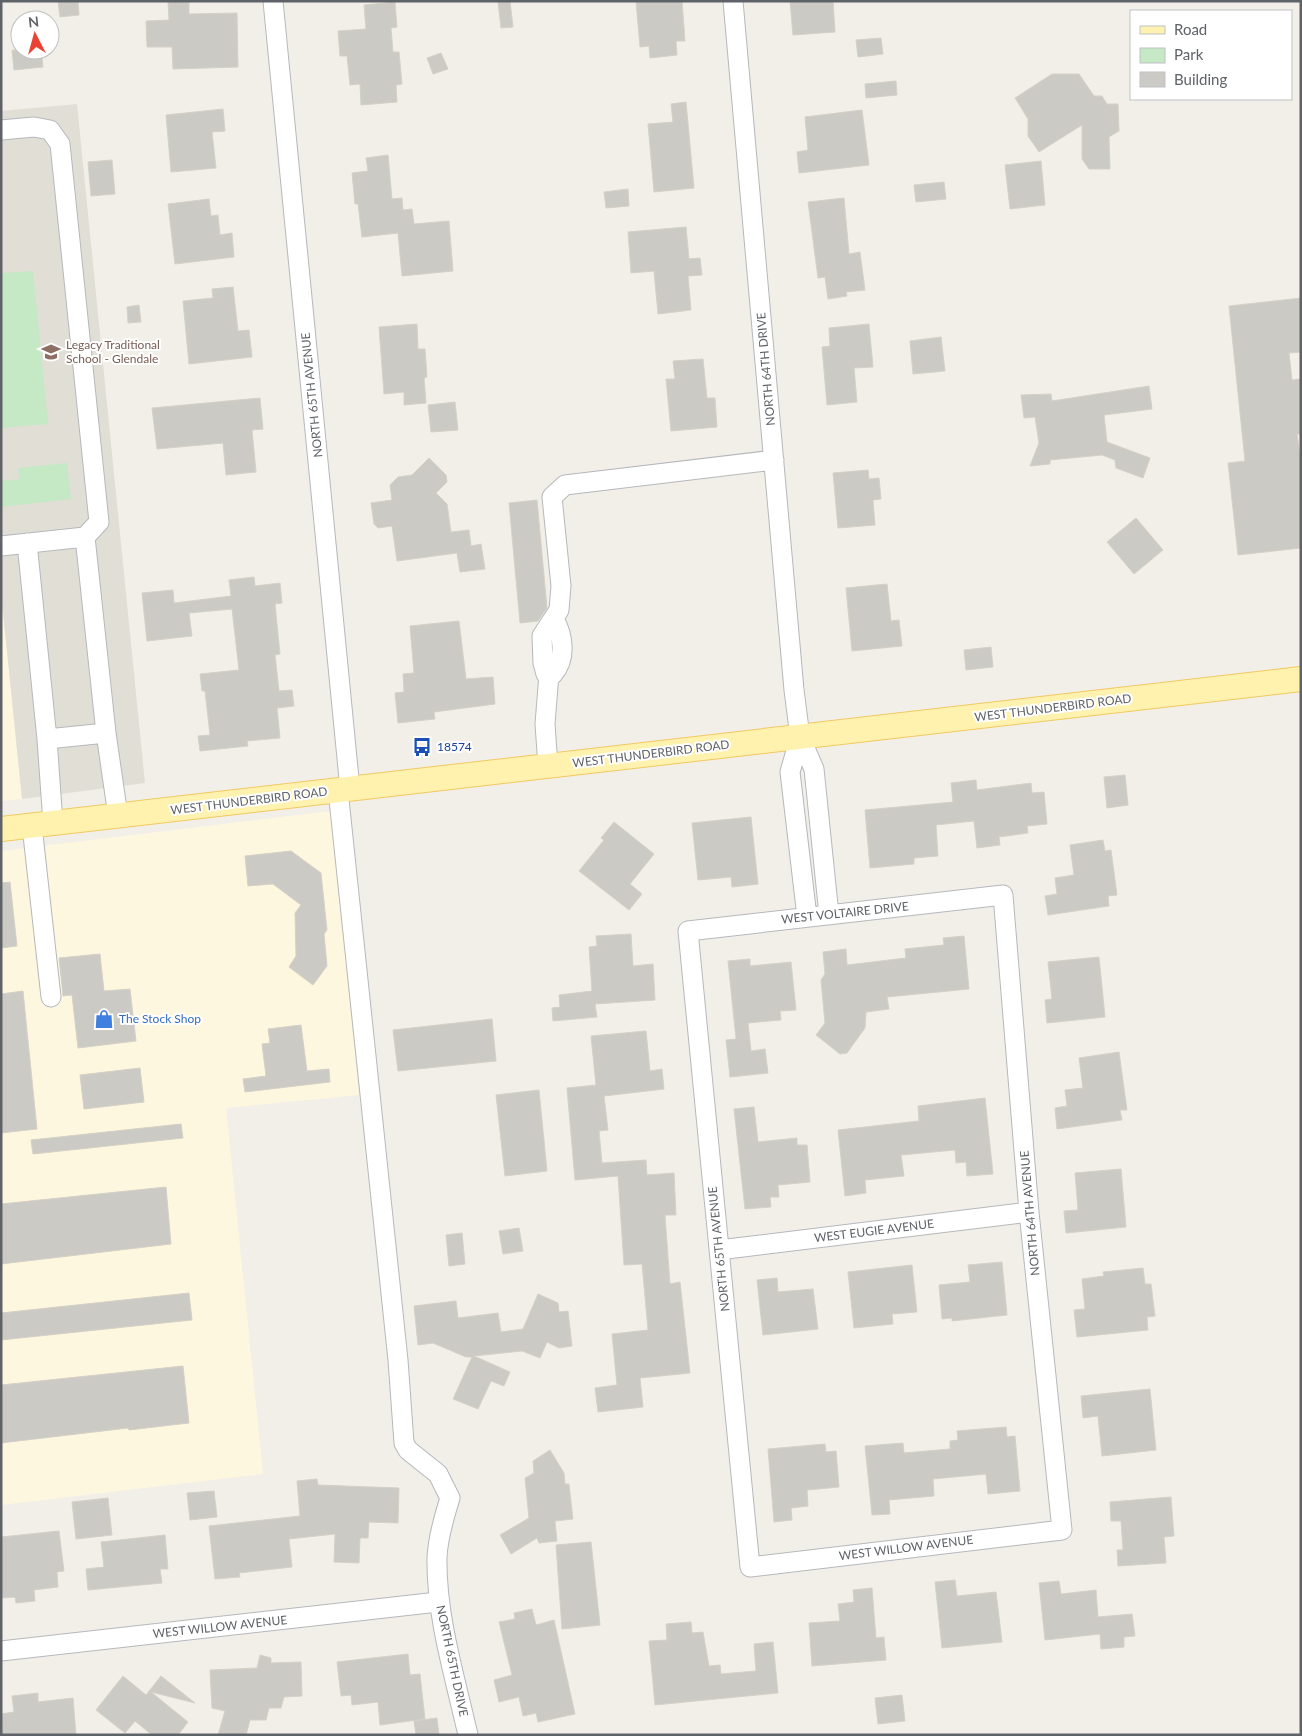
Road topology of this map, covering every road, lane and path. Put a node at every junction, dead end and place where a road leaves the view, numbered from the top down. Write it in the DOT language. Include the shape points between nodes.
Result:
graph roads {
  1 [pos="274,1"];
  2 [pos="733,1"];
  3 [pos="1,130"];
  4 [pos="774,460"];
  5 [pos="85,537"];
  6 [pos="27,543"];
  7 [pos="1,546"];
  8 [pos="1301,679"];
  9 [pos="106,733"];
  10 [pos="800,737"];
  11 [pos="47,739"];
  12 [pos="548,766"];
  13 [pos="344,790"];
  14 [pos="118,816"];
  15 [pos="42,824"];
  16 [pos="1,829"];
  17 [pos="821,840"];
  18 [pos="798,842"];
  19 [pos="1003,895"];
  20 [pos="829,915"];
  21 [pos="807,918"];
  22 [pos="688,930"];
  23 [pos="51,997"];
  24 [pos="1029,1212"];
  25 [pos="719,1250"];
  26 [pos="450,1498"];
  27 [pos="1062,1530"];
  28 [pos="750,1567"];
  29 [pos="438,1602"];
  30 [pos="1,1651"];
  31 [pos="468,1735"];
  1 -- 13 [label="street, NORTH 65TH AVENUE"];
  2 -- 4 [label="street, NORTH 64TH DRIVE"];
  3 -- 5 [label="street" via="34,127 50,130 60,144 99,522"];
  4 -- 10 [label="street, NORTH 64TH DRIVE"];
  4 -- 12 [label="street" via="565,485 552,497 561,586 559,610 542,636 543,663 546,674 549,674 545,724"];
  5 -- 6 [label="street"];
  5 -- 9 [label="street"];
  6 -- 7 [label="street"];
  6 -- 11 [label="street"];
  8 -- 10 [label="main road, WEST THUNDERBIRD ROAD"];
  9 -- 11 [label="street"];
  9 -- 14 [label="street"];
  10 -- 12 [label="main road, WEST THUNDERBIRD ROAD"];
  10 -- 17 [label="street, NORTH 64TH DRIVE" via="814,769"];
  10 -- 18 [label="street, NORTH 64TH DRIVE" via="790,772"];
  11 -- 15 [label="street"];
  12 -- 13 [label="main road, WEST THUNDERBIRD ROAD"];
  13 -- 14 [label="main road, WEST THUNDERBIRD ROAD"];
  13 -- 26 [label="street, NORTH 65TH AVENUE" via="404,1443 438,1474"];
  14 -- 15 [label="main road, WEST THUNDERBIRD ROAD"];
  15 -- 16 [label="main road, WEST THUNDERBIRD ROAD"];
  15 -- 23 [label="street"];
  17 -- 18 [label="street"];
  17 -- 20 [label="street, NORTH 64TH DRIVE"];
  18 -- 21 [label="street, NORTH 64TH DRIVE"];
  19 -- 20 [label="street, WEST VOLTAIRE DRIVE"];
  19 -- 24 [label="street, NORTH 64TH AVENUE"];
  20 -- 21 [label="street, WEST VOLTAIRE DRIVE"];
  21 -- 22 [label="street, WEST VOLTAIRE DRIVE"];
  22 -- 25 [label="street, NORTH 65TH AVENUE"];
  24 -- 25 [label="street, WEST EUGIE AVENUE"];
  24 -- 27 [label="street, NORTH 64TH AVENUE"];
  25 -- 28 [label="street, NORTH 65TH AVENUE"];
  26 -- 29 [label="street, NORTH 65TH DRIVE" via="440,1528"];
  27 -- 28 [label="street, WEST WILLOW AVENUE"];
  29 -- 30 [label="street, WEST WILLOW AVENUE"];
  29 -- 31 [label="street, NORTH 65TH DRIVE"];
}
